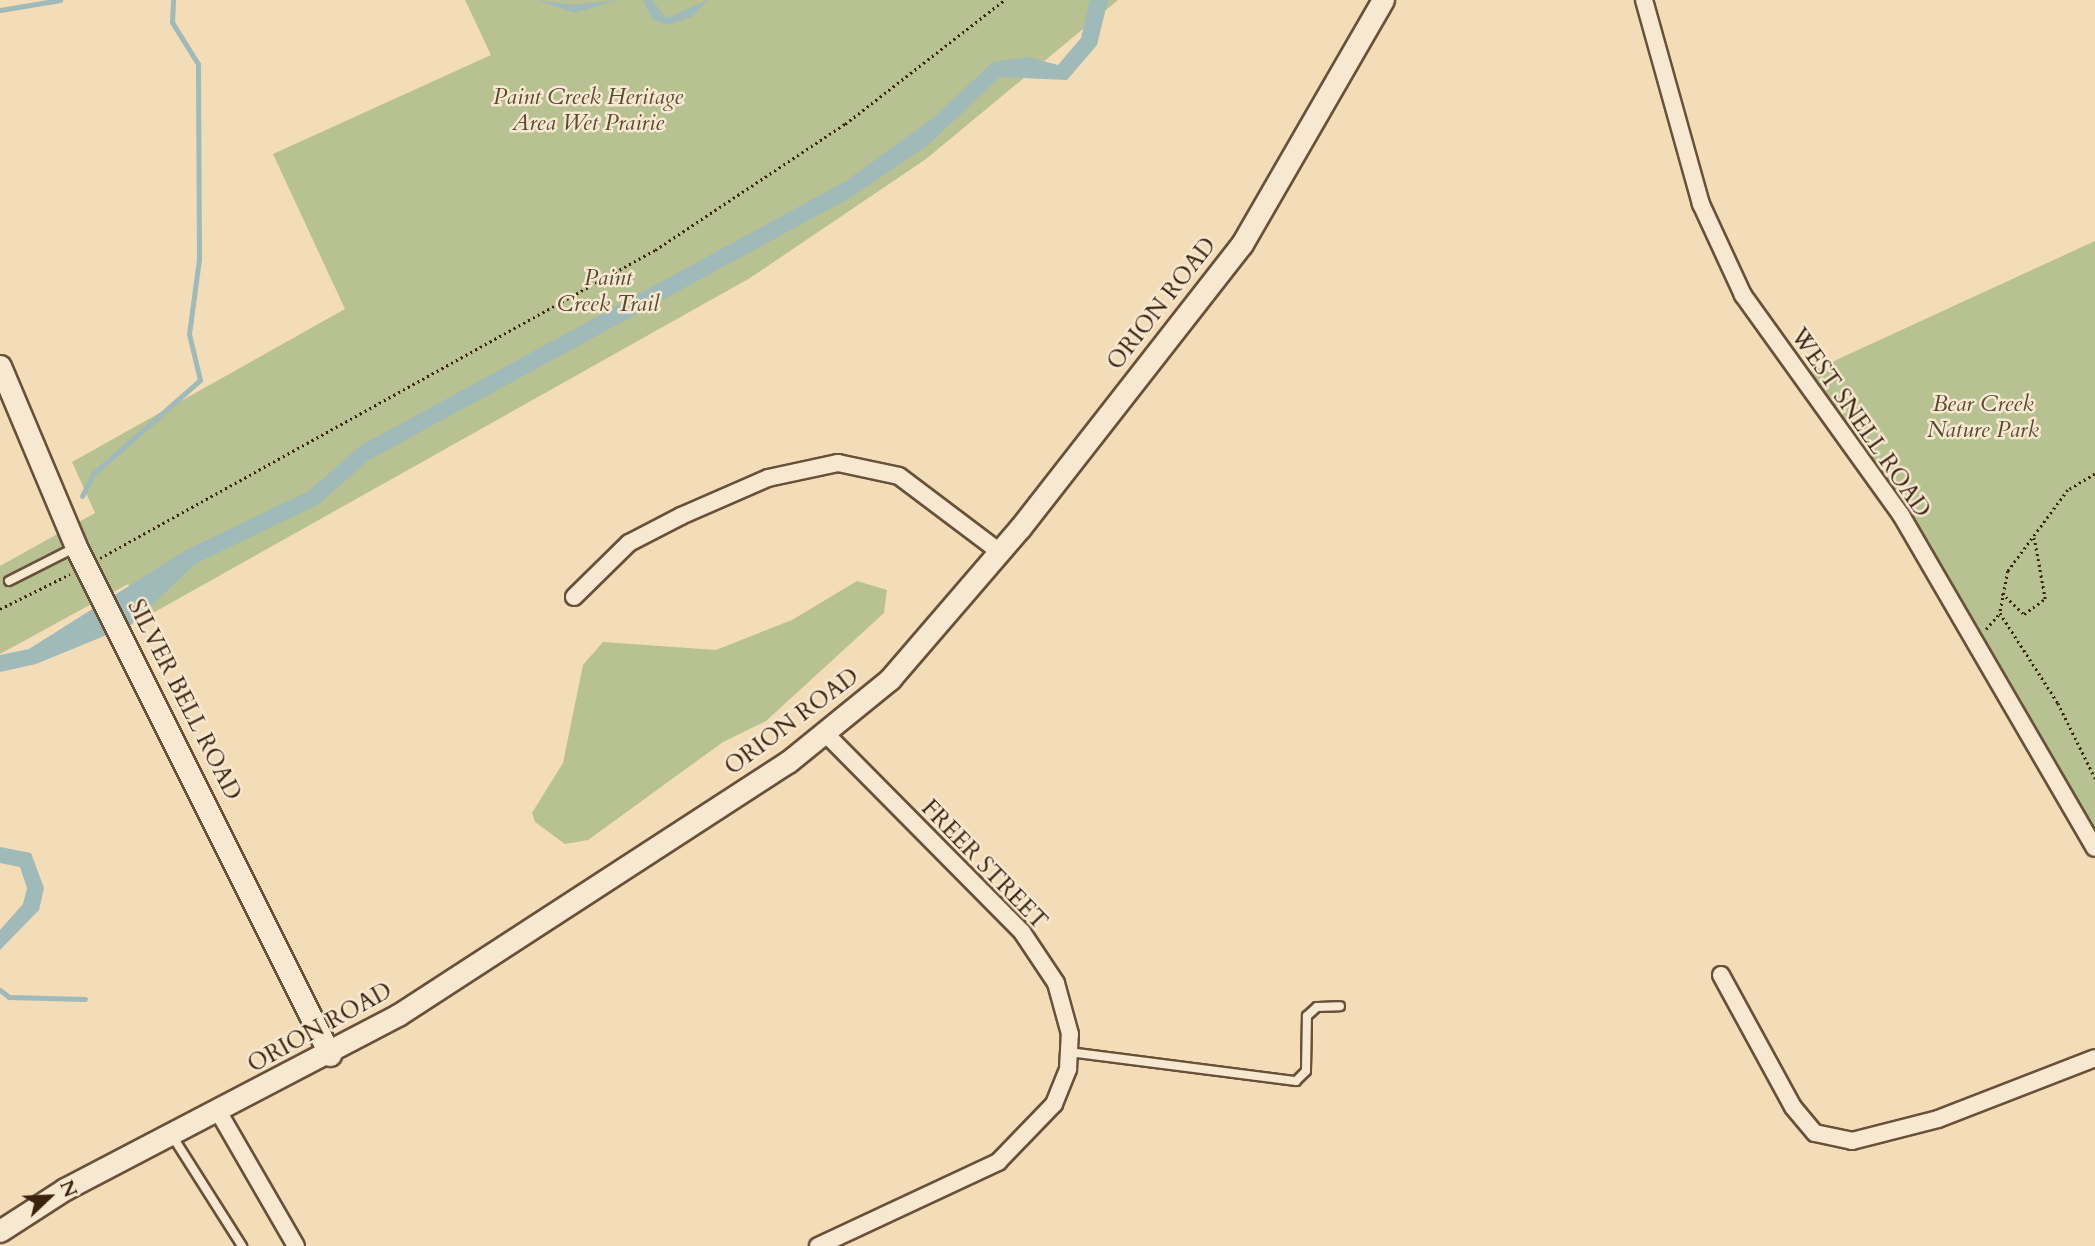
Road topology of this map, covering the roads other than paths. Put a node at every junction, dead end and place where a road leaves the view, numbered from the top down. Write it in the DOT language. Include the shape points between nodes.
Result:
graph roads {
  1 [pos="1383,0"];
  2 [pos="1644,0"];
  3 [pos="0,366"];
  4 [pos="76,547"];
  5 [pos="1000,552"];
  6 [pos="9,581"];
  7 [pos="574,597"];
  8 [pos="825,733"];
  9 [pos="2095,848"];
  10 [pos="1721,975"];
  11 [pos="1340,1006"];
  12 [pos="1069,1052"];
  13 [pos="330,1055"];
  14 [pos="2095,1058"];
  15 [pos="218,1111"];
  16 [pos="171,1134"];
  17 [pos="0,1231"];
  18 [pos="242,1246"];
  19 [pos="296,1246"];
  20 [pos="818,1246"];
  1 -- 5 [label="street, ORION ROAD" via="1242,244"];
  2 -- 9 [label="street, WEST SNELL ROAD" via="1701,204 1737,284 1901,515"];
  3 -- 4 [label="street, SILVER BELL ROAD"];
  4 -- 6 [label="lane"];
  4 -- 13 [label="street, SILVER BELL ROAD"];
  5 -- 7 [label="street" via="899,476 838,463 768,478 681,516 629,544"];
  5 -- 8 [label="street, ORION ROAD" via="890,679"];
  8 -- 12 [label="street, FREER STREET" via="1022,932 1056,983"];
  8 -- 13 [label="street, ORION ROAD" via="668,844"];
  10 -- 14 [label="street" via="1793,1107 1815,1133 1852,1141 1882,1136"];
  11 -- 12 [label="lane" via="1317,1007 1307,1016 1306,1072 1296,1081"];
  12 -- 20 [label="street, FREER STREET" via="1054,1104 998,1162"];
  13 -- 15 [label="street, ORION ROAD"];
  15 -- 16 [label="street, ORION ROAD"];
  15 -- 19 [label="street"];
  16 -- 17 [label="street, ORION ROAD" via="65,1189"];
  16 -- 18 [label="lane"];
}
